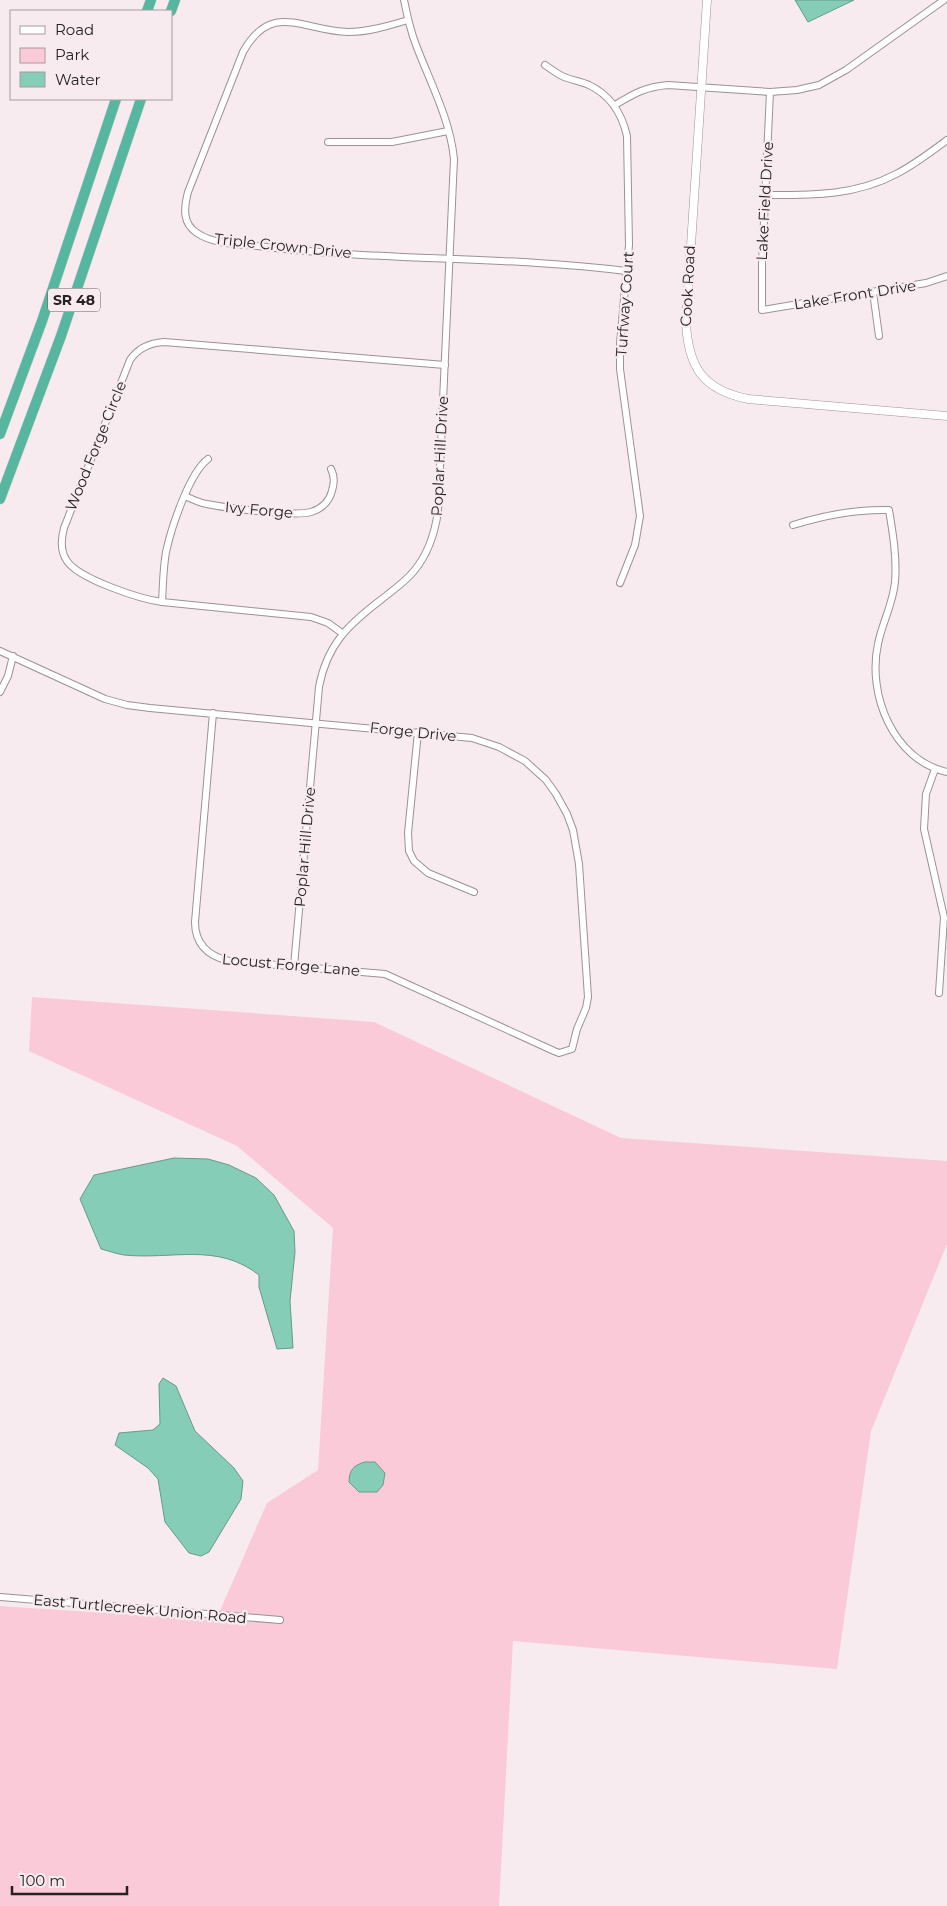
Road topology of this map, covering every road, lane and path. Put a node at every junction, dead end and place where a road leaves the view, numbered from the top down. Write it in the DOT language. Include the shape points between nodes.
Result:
graph roads {
  1 [pos="404,0"];
  2 [pos="707,0"];
  3 [pos="944,0"];
  4 [pos="408,20"];
  5 [pos="545,65"];
  6 [pos="702,87"];
  7 [pos="770,92"];
  8 [pos="116,100"];
  9 [pos="141,100"];
  10 [pos="615,106"];
  11 [pos="448,131"];
  12 [pos="947,140"];
  13 [pos="328,142"];
  14 [pos="766,195"];
  15 [pos="450,258"];
  16 [pos="626,271"];
  17 [pos="947,276"];
  18 [pos="873,292"];
  19 [pos="762,310"];
  20 [pos="879,336"];
  21 [pos="445,365"];
  22 [pos="947,416"];
  23 [pos="0,434"];
  24 [pos="208,459"];
  25 [pos="331,469"];
  26 [pos="185,496"];
  27 [pos="0,499"];
  28 [pos="793,525"];
  29 [pos="620,583"];
  30 [pos="162,602"];
  31 [pos="342,634"];
  32 [pos="0,651"];
  33 [pos="14,656"];
  34 [pos="0,692"];
  35 [pos="213,713"];
  36 [pos="316,722"];
  37 [pos="418,732"];
  38 [pos="935,769"];
  39 [pos="947,772"];
  40 [pos="474,892"];
  41 [pos="294,966"];
  42 [pos="939,993"];
  43 [pos="572,1049"];
  44 [pos="0,1597"];
  45 [pos="280,1620"];
  1 -- 4 [label="street, Poplar Hill Drive"];
  2 -- 6 [label="street, Cook Road"];
  3 -- 7 [label="street" via="831,79 797,90"];
  4 -- 11 [label="street, Poplar Hill Drive"];
  4 -- 15 [label="street, Triple Crown Drive" via="367,31 327,30 287,20 260,29 243,52 188,192 185,215 198,234 220,241 323,252"];
  5 -- 10 [label="street, Turfway Court" via="562,76 597,89"];
  6 -- 7 [label="street"];
  6 -- 10 [label="street" via="652,86"];
  6 -- 22 [label="street, Cook Road" via="686,322 690,352 698,370 716,389 748,399"];
  7 -- 14 [label="street, Lake Field Drive"];
  8 -- 23 [label="highway, SR 48" via="45,312"];
  9 -- 27 [label="highway, SR 48" via="67,319"];
  10 -- 16 [label="street, Turfway Court" via="625,126 628,148 629,245"];
  11 -- 13 [label="street" via="392,142"];
  11 -- 15 [label="street, Poplar Hill Drive" via="454,159"];
  12 -- 14 [label="street" via="896,174 868,186 815,196"];
  14 -- 19 [label="street, Lake Field Drive"];
  15 -- 16 [label="street, Triple Crown Drive" via="574,264"];
  15 -- 21 [label="street, Poplar Hill Drive"];
  16 -- 29 [label="street, Turfway Court" via="620,369 640,516 636,545"];
  17 -- 18 [label="street, Lake Front Drive"];
  18 -- 19 [label="street, Lake Front Drive"];
  18 -- 20 [label="street"];
  21 -- 30 [label="street, Wood Forge Circle" via="164,342 152,343 137,352 130,360 100,436 64,528 61,545 67,561 80,572 138,598"];
  21 -- 31 [label="street, Poplar Hill Drive" via="438,511 429,545 406,579"];
  24 -- 26 [label="street" via="196,471"];
  25 -- 26 [label="street, Ivy Forge" via="334,479 331,495 325,504 311,512 231,508 197,502"];
  26 -- 30 [label="street" via="166,552"];
  28 -- 38 [label="street" via="848,512 889,510 895,582 877,645 880,696 892,731 904,748"];
  30 -- 31 [label="street, Wood Forge Circle" via="311,617 328,623"];
  31 -- 36 [label="street, Poplar Hill Drive" via="324,664"];
  32 -- 33 [label="street, Forge Drive"];
  33 -- 34 [label="street"];
  33 -- 35 [label="street, Forge Drive" via="116,703"];
  35 -- 36 [label="street, Forge Drive"];
  35 -- 41 [label="street, Locust Forge Lane" via="196,934 204,949 218,959"];
  36 -- 37 [label="street, Forge Drive"];
  36 -- 41 [label="street, Poplar Hill Drive"];
  37 -- 40 [label="street" via="409,851 414,861 428,873"];
  37 -- 43 [label="street, Forge Drive" via="472,738 515,754 546,780 565,809 577,847 588,997"];
  38 -- 39 [label="street"];
  38 -- 42 [label="street" via="926,794 924,829 944,917"];
  41 -- 43 [label="street, Locust Forge Lane" via="391,975 554,1052"];
  44 -- 45 [label="street, East Turtlecreek Union Road"];
}
